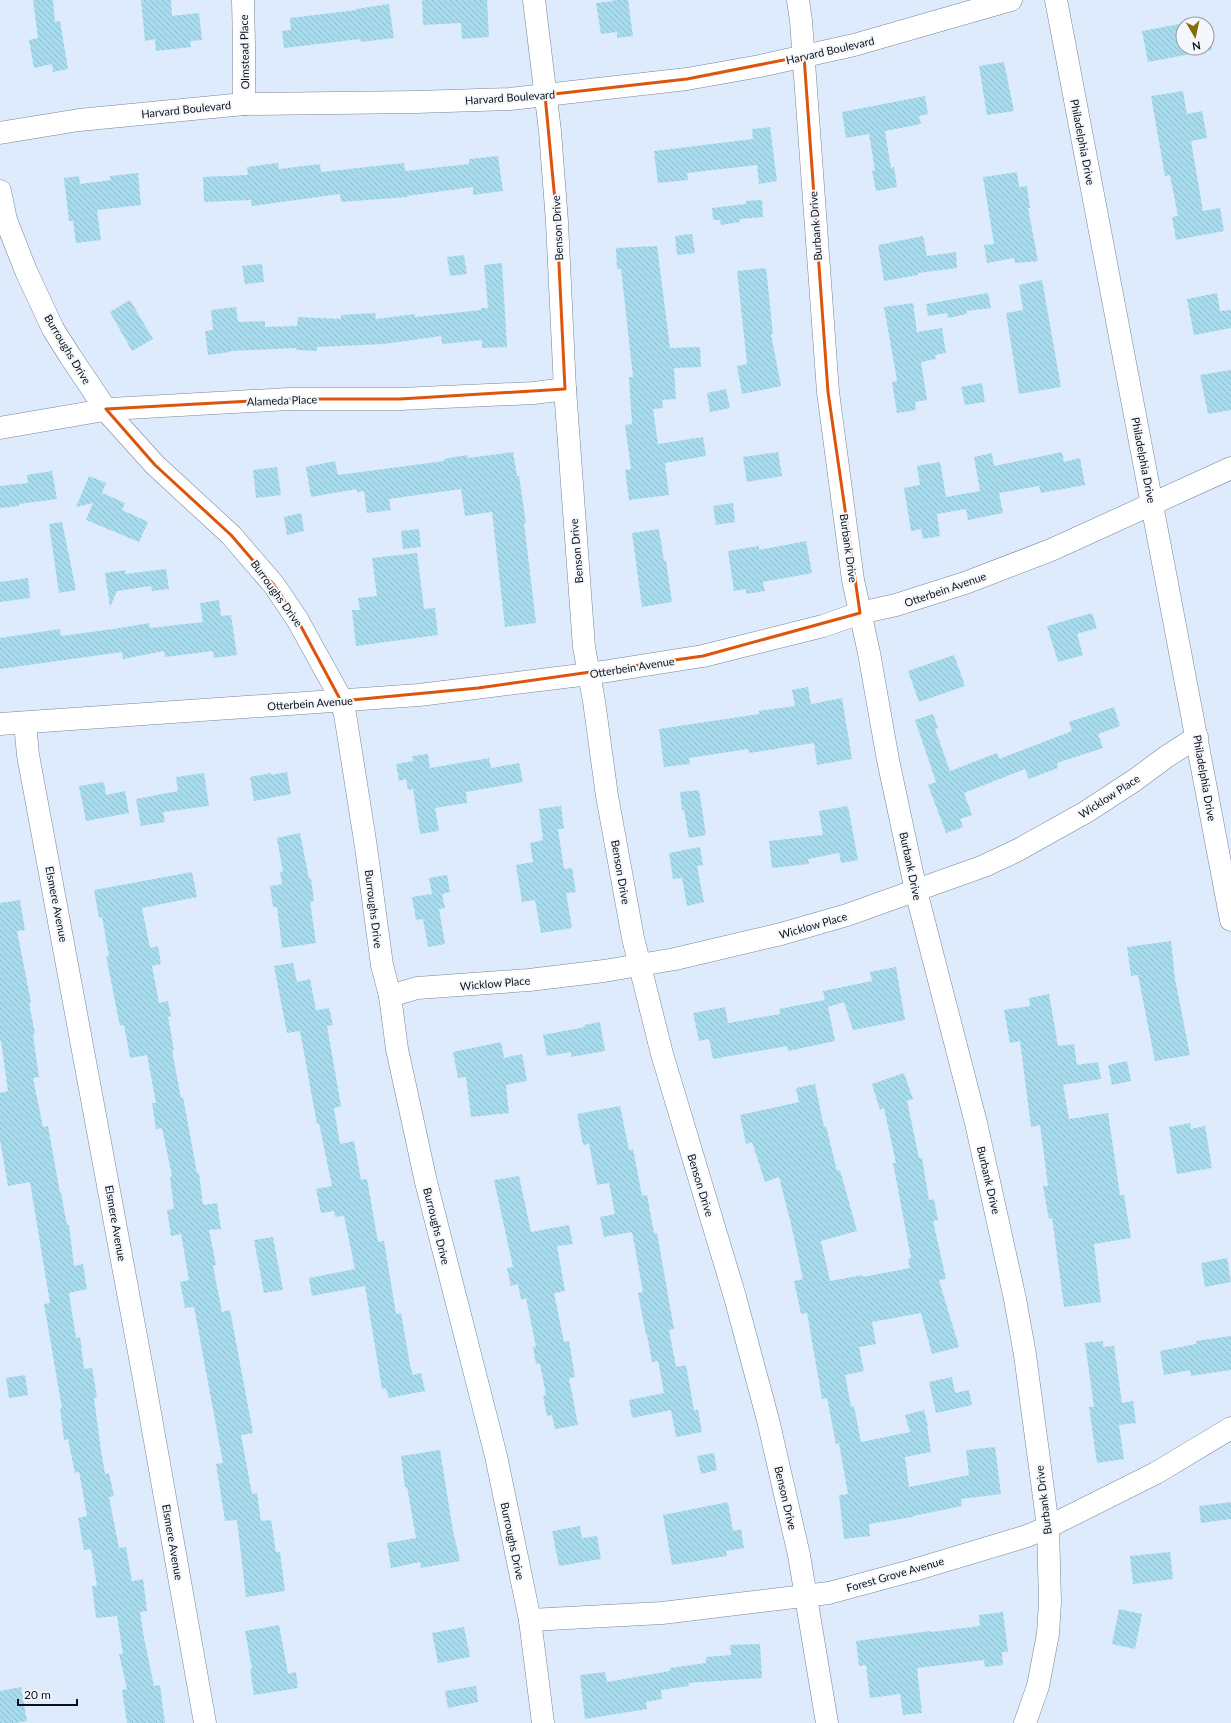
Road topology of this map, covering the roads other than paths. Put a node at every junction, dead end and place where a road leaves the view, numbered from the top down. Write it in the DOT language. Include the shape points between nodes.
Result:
graph roads {
  1 [pos="243,0"];
  2 [pos="534,0"];
  3 [pos="798,0"];
  4 [pos="1011,0"];
  5 [pos="1056,0"];
  6 [pos="804,56"];
  7 [pos="545,95"];
  8 [pos="244,104"];
  9 [pos="0,133"];
  10 [pos="0,191"];
  11 [pos="565,389"];
  12 [pos="106,409"];
  13 [pos="0,428"];
  14 [pos="1231,468"];
  15 [pos="1153,504"];
  16 [pos="860,614"];
  17 [pos="589,674"];
  18 [pos="341,701"];
  19 [pos="25,723"];
  20 [pos="0,724"];
  21 [pos="1197,737"];
  22 [pos="916,891"];
  23 [pos="1231,920"];
  24 [pos="640,965"];
  25 [pos="390,996"];
  26 [pos="1231,1428"];
  27 [pos="1048,1527"];
  28 [pos="807,1595"];
  29 [pos="530,1620"];
  30 [pos="205,1723"];
  31 [pos="543,1723"];
  32 [pos="827,1723"];
  33 [pos="1025,1723"];
  1 -- 8 [label="street, Olmstead Place"];
  2 -- 7 [label="street, Benson Drive"];
  3 -- 6 [label="street, Burbank Drive"];
  4 -- 6 [label="street, Harvard Boulevard" via="854,45"];
  5 -- 15 [label="street, Philadelphia Drive"];
  6 -- 7 [label="street, Harvard Boulevard" via="687,79"];
  6 -- 16 [label="street, Burbank Drive" via="828,392 853,580"];
  7 -- 8 [label="street, Harvard Boulevard" via="424,102"];
  7 -- 11 [label="street, Benson Drive" via="557,222"];
  8 -- 9 [label="street, Harvard Boulevard" via="79,120"];
  10 -- 12 [label="street, Burroughs Drive" via="6,220 53,329"];
  11 -- 12 [label="street, Alameda Place" via="534,393 400,399 289,400"];
  11 -- 17 [label="street, Benson Drive" via="584,647"];
  12 -- 13 [label="street, Alameda Place"];
  12 -- 18 [label="street, Burroughs Drive" via="155,466 231,535 274,585 297,619"];
  14 -- 15 [label="street, Otterbein Avenue"];
  15 -- 16 [label="street, Otterbein Avenue" via="1051,550 965,583"];
  15 -- 21 [label="street, Philadelphia Drive"];
  16 -- 17 [label="street, Otterbein Avenue" via="702,656"];
  16 -- 22 [label="street, Burbank Drive"];
  17 -- 18 [label="street, Otterbein Avenue"];
  17 -- 24 [label="street, Benson Drive" via="608,803"];
  18 -- 19 [label="street, Otterbein Avenue"];
  18 -- 25 [label="street, Burroughs Drive" via="366,847 382,965"];
  19 -- 20 [label="street, Otterbein Avenue"];
  19 -- 30 [label="street, Elsmere Avenue" via="30,763 126,1277"];
  21 -- 22 [label="street, Wicklow Place" via="1053,832 984,866"];
  21 -- 23 [label="street, Philadelphia Drive"];
  22 -- 24 [label="street, Wicklow Place" via="781,934"];
  22 -- 27 [label="street, Burbank Drive" via="976,1123 1015,1299"];
  24 -- 25 [label="street, Wicklow Place" via="529,980 417,988"];
  24 -- 28 [label="street, Benson Drive" via="682,1124 716,1231 768,1420"];
  25 -- 29 [label="street, Burroughs Drive" via="397,1049 426,1182 496,1456"];
  26 -- 27 [label="street, Forest Grove Avenue" via="1156,1473"];
  27 -- 28 [label="street, Forest Grove Avenue" via="1027,1536 914,1570 829,1593"];
  27 -- 33 [label="street, Burbank Drive" via="1048,1634 1038,1686"];
  28 -- 29 [label="street, Forest Grove Avenue" via="662,1613"];
  28 -- 32 [label="street, Benson Drive"];
  29 -- 31 [label="street, Burroughs Drive"];
}
